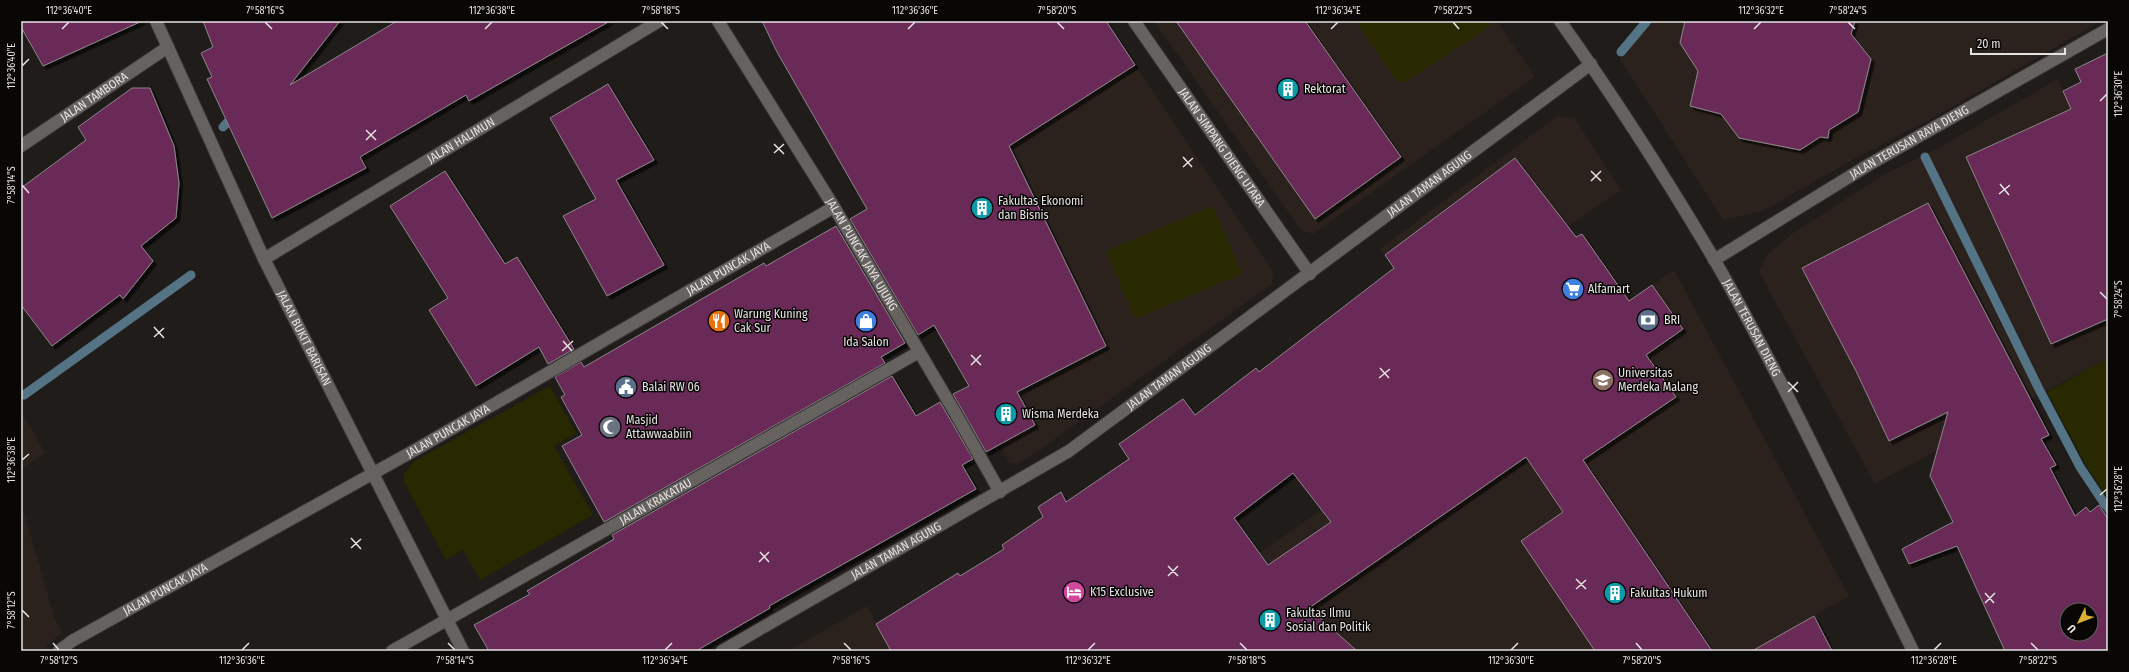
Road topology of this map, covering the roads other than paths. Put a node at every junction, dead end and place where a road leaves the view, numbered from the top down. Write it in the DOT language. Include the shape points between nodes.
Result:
graph roads {
  1 [pos="156,21"];
  2 [pos="659,21"];
  3 [pos="718,21"];
  4 [pos="1134,21"];
  5 [pos="1560,21"];
  6 [pos="2108,28"];
  7 [pos="168,47"];
  8 [pos="1591,64"];
  9 [pos="21,146"];
  10 [pos="834,208"];
  11 [pos="264,259"];
  12 [pos="1714,260"];
  13 [pos="1310,274"];
  14 [pos="919,352"];
  15 [pos="373,472"];
  16 [pos="1000,492"];
  17 [pos="446,620"];
  18 [pos="736,647"];
  19 [pos="59,650"];
  20 [pos="392,651"];
  21 [pos="463,651"];
  22 [pos="722,651"];
  23 [pos="1913,651"];
  1 -- 7 [label="street, JALAN BUKIT BARISAN"];
  2 -- 11 [label="street, JALAN HALIMUN"];
  3 -- 10 [label="street, JALAN PUNCAK JAYA UJUNG"];
  4 -- 13 [label="street, JALAN SIMPANG DIENG UTARA"];
  5 -- 8 [label="street, JALAN TERUSAN DIENG"];
  6 -- 12 [label="street, JALAN TERUSAN RAYA DIENG" via="1870,164"];
  7 -- 9 [label="street, JALAN TAMBORA"];
  7 -- 11 [label="street, JALAN BUKIT BARISAN"];
  8 -- 12 [label="street, JALAN TERUSAN DIENG" via="1665,178"];
  8 -- 13 [label="street, JALAN TAMAN AGUNG"];
  10 -- 14 [label="street, JALAN PUNCAK JAYA UJUNG"];
  10 -- 15 [label="street, JALAN PUNCAK JAYA"];
  11 -- 15 [label="street, JALAN BUKIT BARISAN"];
  12 -- 23 [label="street, JALAN TERUSAN DIENG" via="1767,358"];
  13 -- 16 [label="street, JALAN TAMAN AGUNG" via="1069,451"];
  14 -- 16 [label="street, JALAN PUNCAK JAYA UJUNG"];
  14 -- 17 [label="street, JALAN KRAKATAU"];
  15 -- 17 [label="street, JALAN BUKIT BARISAN"];
  15 -- 19 [label="street, JALAN PUNCAK JAYA"];
  16 -- 18 [label="street, JALAN TAMAN AGUNG"];
  17 -- 20 [label="street, JALAN KRAKATAU"];
  17 -- 21 [label="street, JALAN BUKIT BARISAN"];
  18 -- 22 [label="street, JALAN TAMAN AGUNG"];
}
